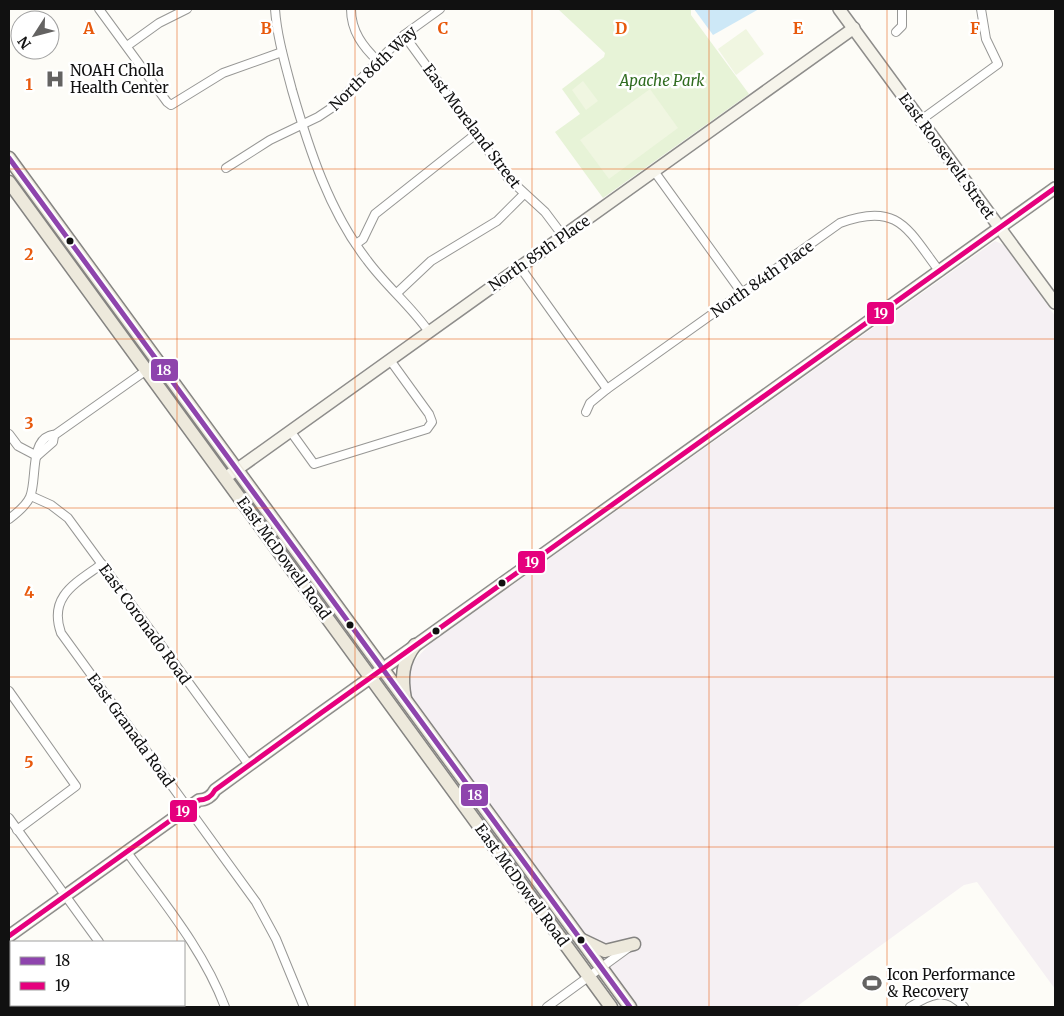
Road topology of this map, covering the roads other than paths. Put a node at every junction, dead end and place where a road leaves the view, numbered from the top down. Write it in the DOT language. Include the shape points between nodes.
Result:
graph roads {
  1 [pos="99,9"];
  2 [pos="187,9"];
  3 [pos="275,9"];
  4 [pos="351,9"];
  5 [pos="440,9"];
  6 [pos="839,9"];
  7 [pos="902,9"];
  8 [pos="981,9"];
  9 [pos="854,28"];
  10 [pos="896,32"];
  11 [pos="404,35"];
  12 [pos="127,46"];
  13 [pos="282,52"];
  14 [pos="378,61"];
  15 [pos="921,120"];
  16 [pos="302,124"];
  17 [pos="476,134"];
  18 [pos="9,158"];
  19 [pos="226,168"];
  20 [pos="654,171"];
  21 [pos="9,182"];
  22 [pos="29,186"];
  23 [pos="1055,188"];
  24 [pos="18,194"];
  25 [pos="524,194"];
  26 [pos="1000,228"];
  27 [pos="563,236"];
  28 [pos="356,244"];
  29 [pos="520,267"];
  30 [pos="940,272"];
  31 [pos="397,293"];
  32 [pos="742,293"];
  33 [pos="109,295"];
  34 [pos="98,303"];
  35 [pos="1055,303"];
  36 [pos="429,332"];
  37 [pos="390,360"];
  38 [pos="158,362"];
  39 [pos="146,370"];
  40 [pos="607,389"];
  41 [pos="586,412"];
  42 [pos="291,432"];
  43 [pos="9,434"];
  44 [pos="37,456"];
  45 [pos="236,470"];
  46 [pos="226,478"];
  47 [pos="31,496"];
  48 [pos="9,519"];
  49 [pos="287,540"];
  50 [pos="277,548"];
  51 [pos="102,564"];
  52 [pos="415,646"];
  53 [pos="382,669"];
  54 [pos="370,677"];
  55 [pos="9,691"];
  56 [pos="405,701"];
  57 [pos="249,765"];
  58 [pos="188,808"];
  59 [pos="487,813"];
  60 [pos="9,818"];
  61 [pos="475,821"];
  62 [pos="17,830"];
  63 [pos="127,852"];
  64 [pos="65,896"];
  65 [pos="9,936"];
  66 [pos="580,939"];
  67 [pos="98,941"];
  68 [pos="634,944"];
  69 [pos="601,967"];
  70 [pos="589,977"];
  71 [pos="225,1007"];
  72 [pos="304,1007"];
  73 [pos="547,1007"];
  74 [pos="611,1007"];
  75 [pos="630,1007"];
  76 [pos="910,1007"];
  77 [pos="964,1007"];
  1 -- 12 [label="street"];
  2 -- 12 [label="street" via="159,23"];
  3 -- 13 [label="street"];
  4 -- 14 [label="street" via="358,38"];
  5 -- 11 [label="street, North 86th Way"];
  6 -- 9 [label="street, East Roosevelt Street"];
  7 -- 10 [label="street" via="902,26"];
  8 -- 15 [label="street" via="986,39 998,64"];
  9 -- 15 [label="street, East Roosevelt Street"];
  9 -- 20 [label="street, North 85th Place"];
  11 -- 14 [label="street, North 86th Way"];
  11 -- 17 [label="street, East Moreland Street"];
  12 -- 13 [label="street" via="171,105 224,73"];
  13 -- 16 [label="street"];
  14 -- 16 [label="street, North 86th Way" via="333,107"];
  15 -- 26 [label="street, East Roosevelt Street"];
  16 -- 19 [label="street, North 86th Way" via="264,143"];
  16 -- 28 [label="street" via="318,170"];
  17 -- 25 [label="street, East Moreland Street"];
  17 -- 28 [label="street" via="375,214 363,239"];
  18 -- 22 [label="main road, East McDowell Road"];
  20 -- 27 [label="street, North 85th Place"];
  20 -- 32 [label="street"];
  21 -- 24 [label="main road, East McDowell Road"];
  22 -- 24 [label="main road"];
  22 -- 33 [label="main road, East McDowell Road"];
  23 -- 26 [label="street"];
  24 -- 34 [label="main road, East McDowell Road"];
  25 -- 27 [label="street, East Moreland Street" via="545,212"];
  25 -- 31 [label="street" via="498,221 431,261"];
  26 -- 30 [label="street"];
  26 -- 35 [label="street, East Roosevelt Street"];
  27 -- 29 [label="street, North 85th Place"];
  28 -- 31 [label="street"];
  29 -- 36 [label="street, North 85th Place"];
  29 -- 40 [label="street"];
  30 -- 32 [label="street, North 84th Place" via="900,222 873,214 840,223"];
  30 -- 52 [label="street"];
  31 -- 36 [label="street"];
  32 -- 40 [label="street, North 84th Place"];
  33 -- 34 [label="main road"];
  33 -- 38 [label="main road, East McDowell Road"];
  34 -- 39 [label="main road, East McDowell Road"];
  36 -- 37 [label="street, North 85th Place"];
  37 -- 42 [label="street, North 85th Place"];
  37 -- 42 [label="street" via="432,422 426,429 314,464"];
  38 -- 39 [label="street"];
  38 -- 45 [label="main road, East McDowell Road"];
  39 -- 44 [label="street" via="54,436 49,436 39,447"];
  39 -- 46 [label="main road, East McDowell Road"];
  40 -- 41 [label="street, North 84th Place" via="590,402"];
  42 -- 45 [label="street, North 85th Place"];
  43 -- 44 [label="street" via="18,446"];
  44 -- 47 [label="street"];
  45 -- 46 [label="street, North 85th Place"];
  45 -- 49 [label="main road, East McDowell Road"];
  46 -- 50 [label="main road, East McDowell Road"];
  47 -- 48 [label="street"];
  47 -- 51 [label="street, East Coronado Road" via="68,518"];
  49 -- 50 [label="main road"];
  49 -- 53 [label="main road, East McDowell Road"];
  50 -- 54 [label="main road, East McDowell Road"];
  51 -- 57 [label="street, East Coronado Road"];
  51 -- 58 [label="street, East Granada Road" via="71,586 62,597 57,612 61,633"];
  52 -- 53 [label="street"];
  52 -- 56 [label="main road" via="407,655 403,669"];
  53 -- 54 [label="street"];
  53 -- 56 [label="main road, East McDowell Road"];
  54 -- 57 [label="street"];
  54 -- 61 [label="main road, East McDowell Road"];
  55 -- 62 [label="street" via="76,786"];
  56 -- 59 [label="main road, East McDowell Road"];
  57 -- 58 [label="street" via="215,790 205,792"];
  58 -- 63 [label="street"];
  58 -- 72 [label="street, East Granada Road" via="256,902 276,938"];
  59 -- 61 [label="main road"];
  59 -- 66 [label="main road, East McDowell Road"];
  60 -- 62 [label="street"];
  61 -- 70 [label="main road, East McDowell Road"];
  62 -- 64 [label="street"];
  63 -- 64 [label="street"];
  63 -- 71 [label="street" via="198,950"];
  64 -- 65 [label="street"];
  64 -- 67 [label="street"];
  66 -- 68 [label="main road" via="605,951"];
  66 -- 69 [label="main road, East McDowell Road"];
  68 -- 69 [label="street"];
  69 -- 70 [label="street"];
  69 -- 75 [label="main road, East McDowell Road"];
  70 -- 73 [label="street"];
  70 -- 74 [label="main road, East McDowell Road"];
  76 -- 77 [label="street" via="926,996 942,993"];
}
